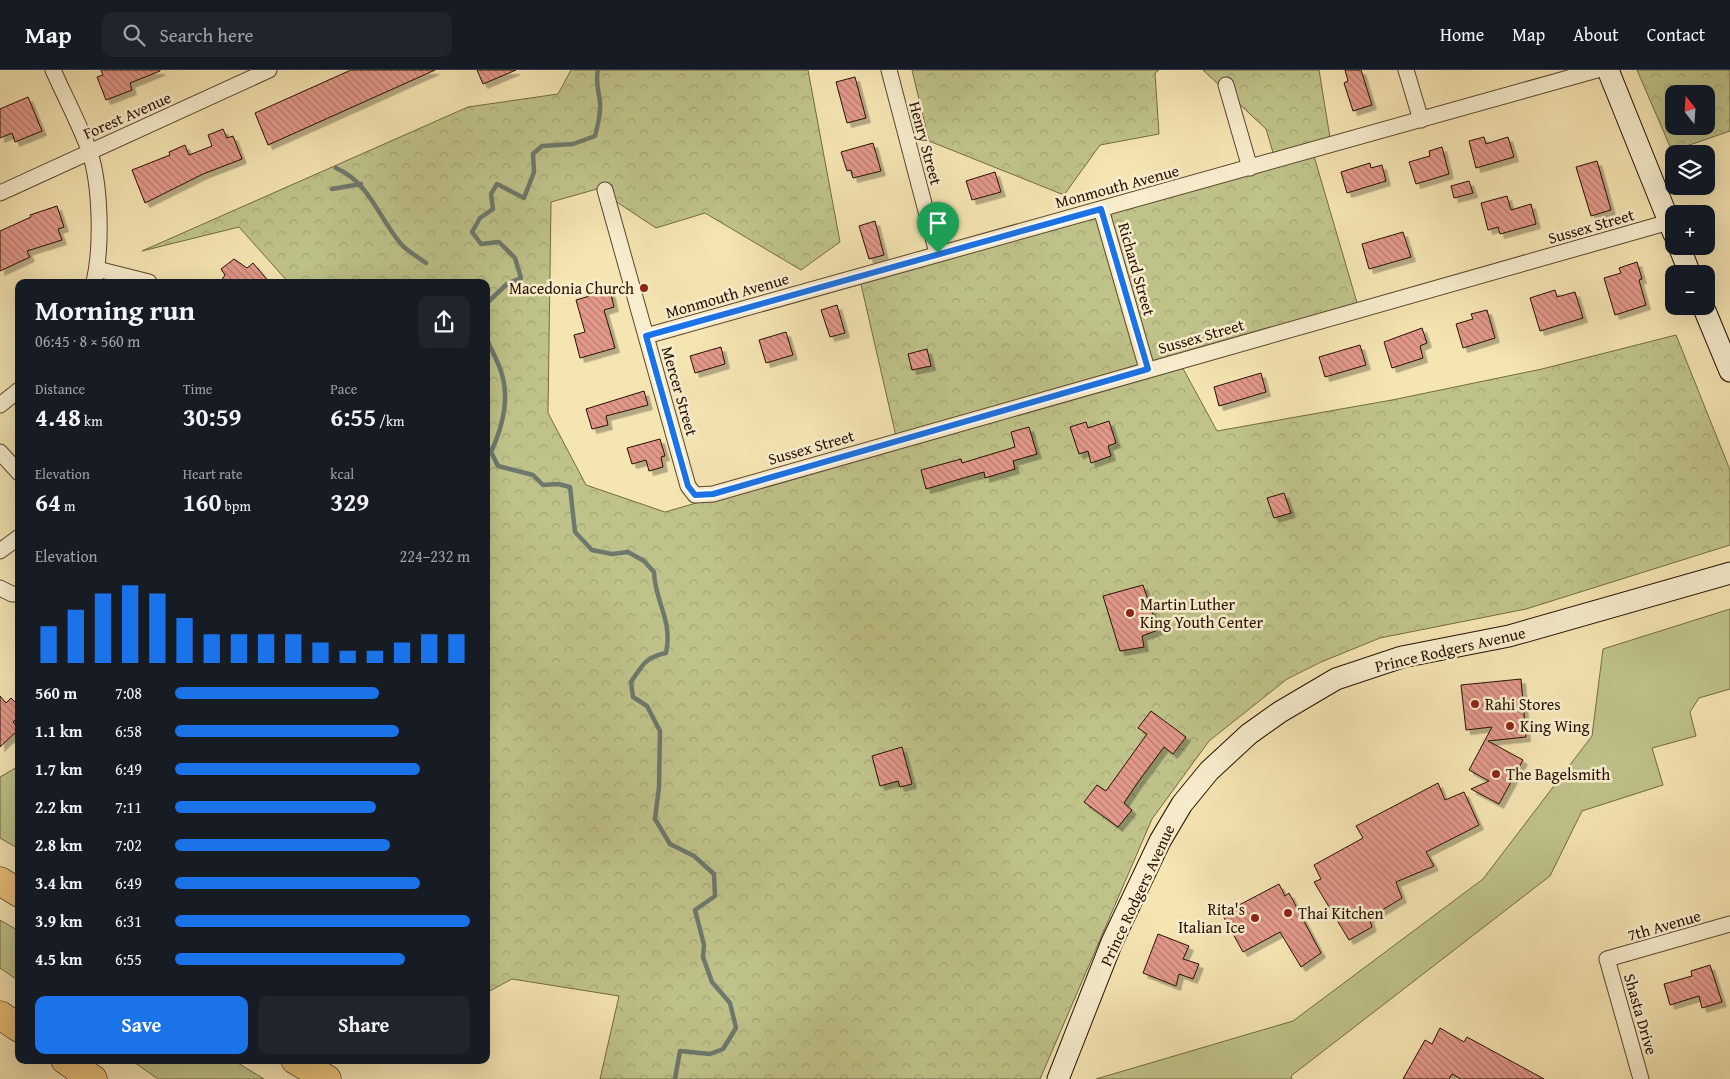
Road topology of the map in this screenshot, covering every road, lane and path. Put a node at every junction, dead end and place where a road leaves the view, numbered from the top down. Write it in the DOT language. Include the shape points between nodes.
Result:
graph roads {
  1 [pos="53,70"];
  2 [pos="269,70"];
  3 [pos="889,70"];
  4 [pos="1406,70"];
  5 [pos="1597,70"];
  6 [pos="1608,70"];
  7 [pos="1226,85"];
  8 [pos="1421,120"];
  9 [pos="89,152"];
  10 [pos="1250,168"];
  11 [pos="605,190"];
  12 [pos="0,193"];
  13 [pos="1101,209"];
  14 [pos="1665,213"];
  15 [pos="1665,230"];
  16 [pos="938,253"];
  17 [pos="96,276"];
  18 [pos="122,279"];
  19 [pos="1707,315"];
  20 [pos="646,336"];
  21 [pos="1148,369"];
  22 [pos="1730,372"];
  23 [pos="15,393"];
  24 [pos="0,405"];
  25 [pos="0,452"];
  26 [pos="15,469"];
  27 [pos="688,486"];
  28 [pos="15,540"];
  29 [pos="0,551"];
  30 [pos="1730,573"];
  31 [pos="0,588"];
  32 [pos="15,593"];
  33 [pos="0,881"];
  34 [pos="15,890"];
  35 [pos="1730,924"];
  36 [pos="1607,959"];
  37 [pos="0,1014"];
  38 [pos="15,1025"];
  39 [pos="71,1064"];
  40 [pos="302,1064"];
  41 [pos="93,1079"];
  42 [pos="326,1079"];
  43 [pos="1058,1079"];
  44 [pos="1641,1079"];
  1 -- 9 [label="street"];
  2 -- 9 [label="street, Forest Avenue"];
  3 -- 16 [label="street, Henry Street"];
  4 -- 8 [label="street"];
  5 -- 8 [label="street, Monmouth Avenue"];
  6 -- 14 [label="street"];
  7 -- 10 [label="street"];
  8 -- 10 [label="street, Monmouth Avenue"];
  9 -- 12 [label="street, Forest Avenue"];
  9 -- 17 [label="street" via="97,198 99,261"];
  10 -- 13 [label="street, Monmouth Avenue"];
  11 -- 20 [label="street, Mercer Street"];
  13 -- 16 [label="street, Monmouth Avenue"];
  13 -- 21 [label="street, Richard Street"];
  15 -- 21 [label="street, Sussex Street"];
  16 -- 20 [label="street, Monmouth Avenue"];
  17 -- 18 [label="street"];
  19 -- 22 [label="street"];
  20 -- 27 [label="street, Mercer Street"];
  21 -- 27 [label="street, Sussex Street" via="713,494 695,495"];
  23 -- 24 [label="street"];
  25 -- 26 [label="street"];
  28 -- 29 [label="street"];
  30 -- 43 [label="street, Prince Rodgers Avenue" via="1509,636 1402,657 1336,679 1250,734 1209,771 1182,804 1160,841 1112,942"];
  31 -- 32 [label="street"];
  33 -- 34 [label="highway"];
  35 -- 36 [label="street, 7th Avenue"];
  36 -- 44 [label="street, Shasta Drive"];
  37 -- 38 [label="highway"];
  39 -- 41 [label="highway"];
  40 -- 42 [label="highway"];
}
